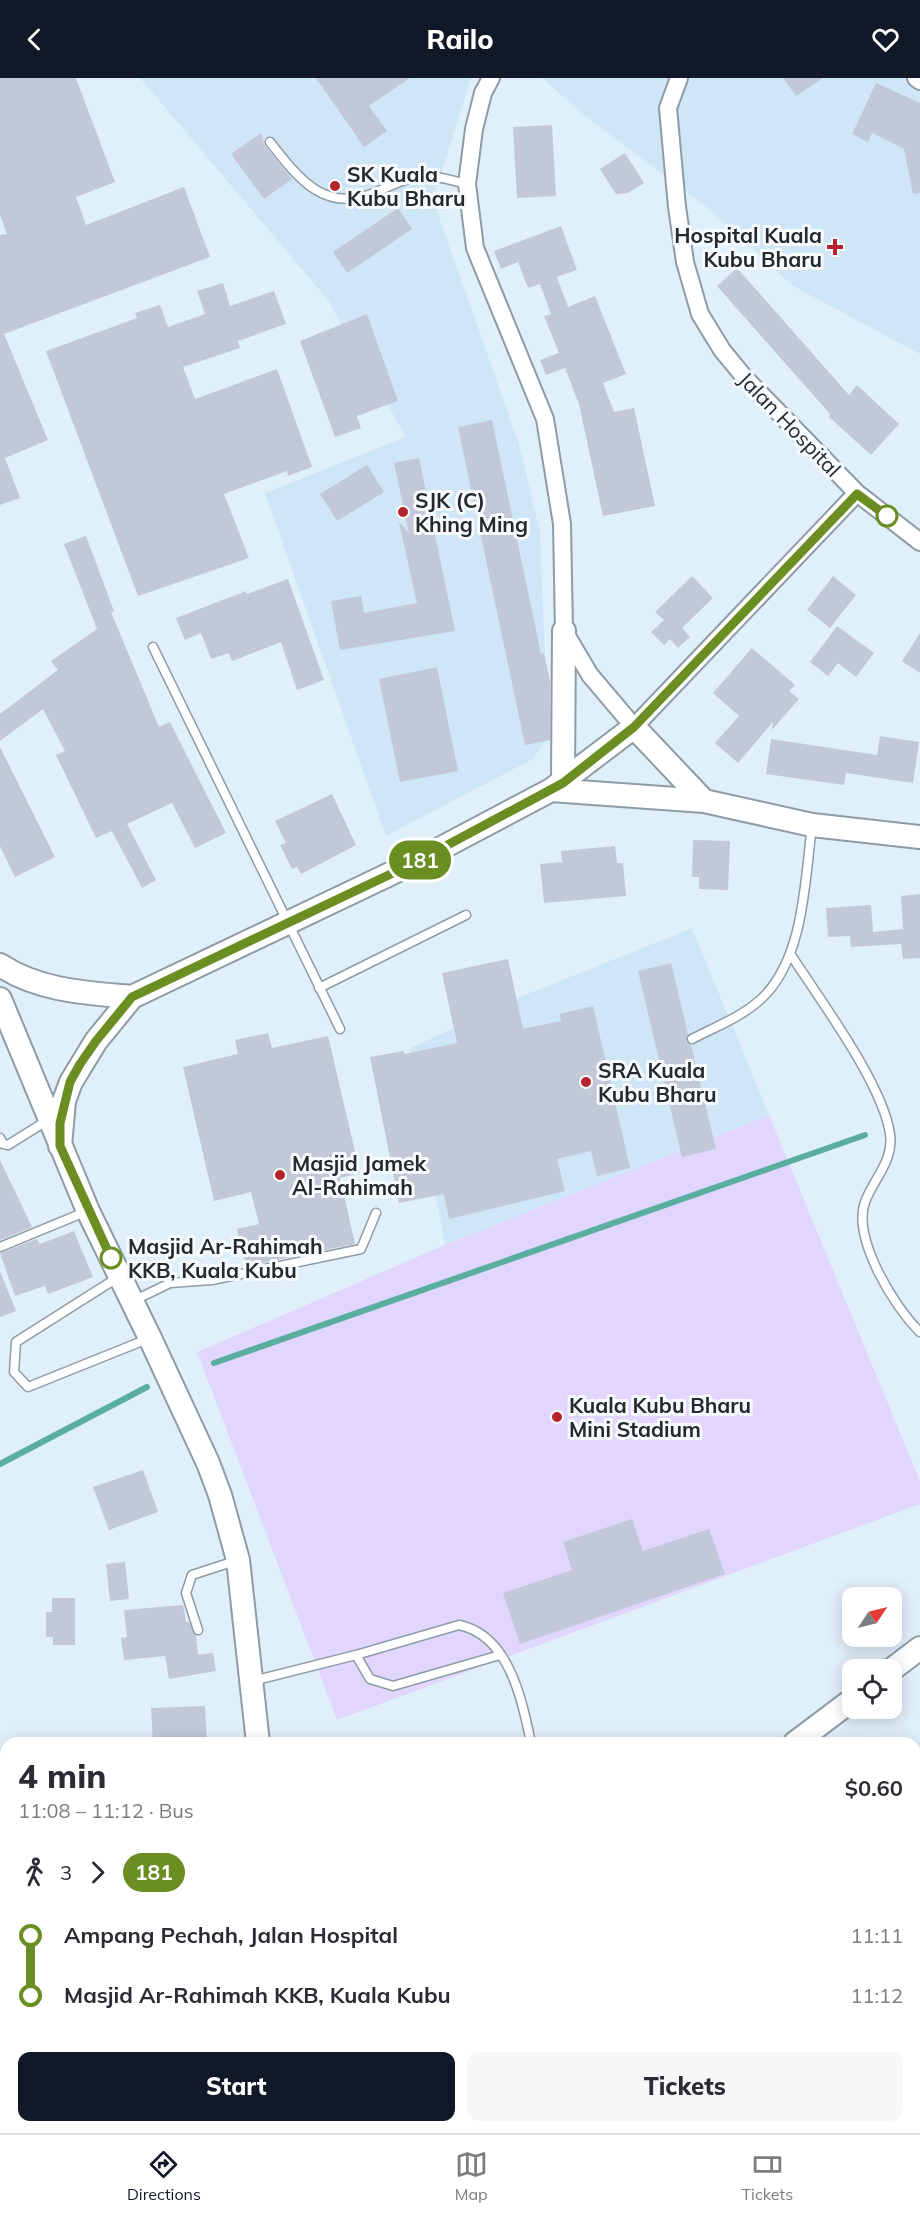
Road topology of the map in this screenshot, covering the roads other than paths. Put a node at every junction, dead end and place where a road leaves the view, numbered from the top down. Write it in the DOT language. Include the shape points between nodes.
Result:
graph roads {
  1 [pos="491,78"];
  2 [pos="679,78"];
  3 [pos="916,78"];
  4 [pos="920,81"];
  5 [pos="270,142"];
  6 [pos="467,184"];
  7 [pos="857,494"];
  8 [pos="920,542"];
  9 [pos="564,631"];
  10 [pos="153,647"];
  11 [pos="634,727"];
  12 [pos="557,786"];
  13 [pos="704,801"];
  14 [pos="812,825"];
  15 [pos="920,837"];
  16 [pos="466,915"];
  17 [pos="286,922"];
  18 [pos="791,955"];
  19 [pos="0,965"];
  20 [pos="319,988"];
  21 [pos="132,997"];
  22 [pos="0,999"];
  23 [pos="340,1029"];
  24 [pos="692,1039"];
  25 [pos="49,1119"];
  26 [pos="0,1138"];
  27 [pos="60,1146"];
  28 [pos="88,1211"];
  29 [pos="376,1214"];
  30 [pos="0,1247"];
  31 [pos="120,1275"];
  32 [pos="133,1301"];
  33 [pos="920,1332"];
  34 [pos="150,1338"];
  35 [pos="238,1560"];
  36 [pos="198,1630"];
  37 [pos="920,1648"];
  38 [pos="356,1655"];
  39 [pos="500,1655"];
  40 [pos="902,1662"];
  41 [pos="250,1681"];
  42 [pos="842,1708"];
  43 [pos="257,1737"];
  44 [pos="530,1737"];
  45 [pos="808,1737"];
  1 -- 6 [label="street" via="474,129"];
  2 -- 7 [label="street, Jalan Hospital" via="668,108 676,207 685,262 700,314 745,378"];
  3 -- 4 [label="street"];
  5 -- 6 [label="lane" via="299,179 332,196 358,199 421,176"];
  6 -- 9 [label="street" via="475,248 545,419 562,524"];
  7 -- 8 [label="street"];
  7 -- 11 [label="street, Jalan Hospital"];
  9 -- 11 [label="street" via="590,675"];
  9 -- 12 [label="street"];
  10 -- 17 [label="lane"];
  11 -- 12 [label="street"];
  11 -- 13 [label="street"];
  12 -- 13 [label="street"];
  12 -- 17 [label="street" via="414,863"];
  13 -- 14 [label="street"];
  14 -- 15 [label="street"];
  14 -- 18 [label="lane"];
  16 -- 20 [label="lane"];
  17 -- 20 [label="lane"];
  17 -- 21 [label="street"];
  18 -- 24 [label="lane" via="762,999"];
  18 -- 33 [label="lane" via="845,1038 884,1111 891,1147 866,1200 862,1225 872,1257 891,1294"];
  19 -- 21 [label="street" via="40,985"];
  20 -- 23 [label="lane"];
  21 -- 27 [label="street" via="96,1041 70,1082 62,1112"];
  22 -- 25 [label="street"];
  25 -- 26 [label="lane" via="8,1145"];
  25 -- 27 [label="street"];
  27 -- 28 [label="street"];
  28 -- 30 [label="lane"];
  28 -- 31 [label="street"];
  29 -- 32 [label="lane" via="361,1249 212,1280 170,1283"];
  31 -- 32 [label="street"];
  31 -- 34 [label="lane" via="16,1342 14,1372 28,1387"];
  32 -- 34 [label="street"];
  34 -- 35 [label="street" via="208,1462"];
  35 -- 36 [label="lane" via="192,1575 186,1593"];
  35 -- 41 [label="street"];
  37 -- 40 [label="street"];
  38 -- 39 [label="lane" via="459,1625 475,1628"];
  38 -- 39 [label="lane" via="370,1679 393,1686"];
  38 -- 41 [label="lane"];
  39 -- 44 [label="lane" via="521,1697"];
  41 -- 43 [label="street"];
  42 -- 45 [label="street"];
}
